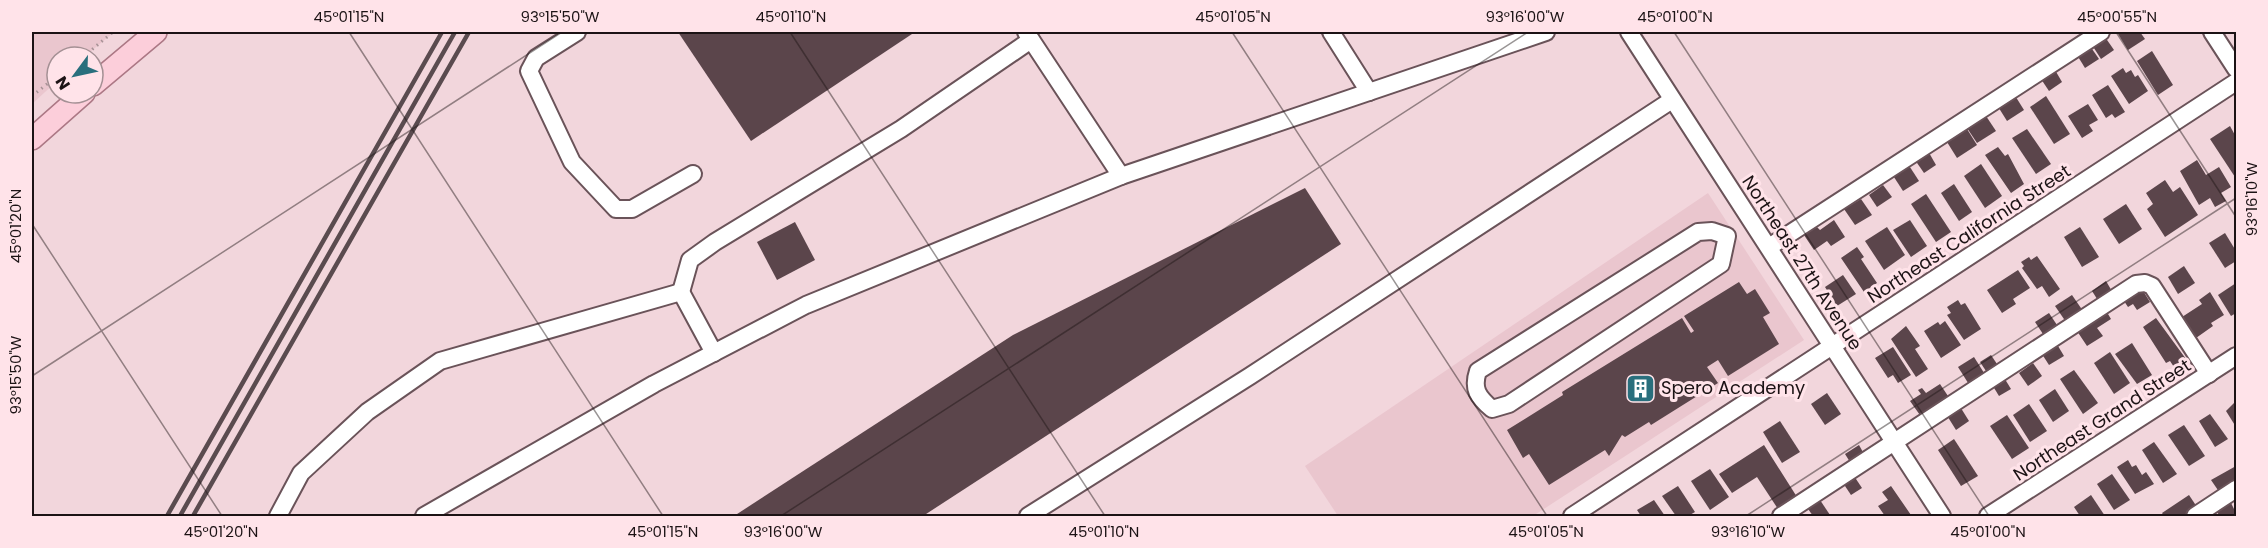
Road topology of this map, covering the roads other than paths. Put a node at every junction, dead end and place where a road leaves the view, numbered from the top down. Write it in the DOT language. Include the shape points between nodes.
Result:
graph roads {
  1 [pos="156,32"];
  2 [pos="578,32"];
  3 [pos="1331,32"];
  4 [pos="1546,32"];
  5 [pos="1629,32"];
  6 [pos="2100,32"];
  7 [pos="2212,32"];
  8 [pos="1029,36"];
  9 [pos="2236,69"];
  10 [pos="105,75"];
  11 [pos="2236,82"];
  12 [pos="1369,92"];
  13 [pos="1672,100"];
  14 [pos="70,105"];
  15 [pos="32,139"];
  16 [pos="693,174"];
  17 [pos="1122,176"];
  18 [pos="1751,220"];
  19 [pos="1727,236"];
  20 [pos="1769,247"];
  21 [pos="681,292"];
  22 [pos="1834,346"];
  23 [pos="714,353"];
  24 [pos="2236,356"];
  25 [pos="2209,374"];
  26 [pos="1895,442"];
  27 [pos="2236,489"];
  28 [pos="278,516"];
  29 [pos="424,516"];
  30 [pos="1028,516"];
  31 [pos="1572,516"];
  32 [pos="1781,516"];
  33 [pos="1942,516"];
  34 [pos="1988,516"];
  35 [pos="2194,516"];
  1 -- 10 [label="main road"];
  2 -- 16 [label="street" via="536,58 528,71 572,162 616,209 632,209"];
  3 -- 12 [label="street"];
  4 -- 12 [label="street"];
  5 -- 13 [label="street, Northeast 27th Avenue"];
  6 -- 20 [label="street"];
  7 -- 9 [label="street"];
  8 -- 17 [label="street"];
  8 -- 21 [label="street" via="901,129 690,260"];
  11 -- 22 [label="street, Northeast California Street"];
  12 -- 17 [label="street"];
  13 -- 18 [label="street, Northeast 27th Avenue"];
  13 -- 30 [label="street"];
  14 -- 15 [label="main road"];
  17 -- 23 [label="street" via="806,305"];
  18 -- 19 [label="street"];
  18 -- 20 [label="street, Northeast 27th Avenue"];
  19 -- 19 [label="street" via="1698,232 1478,371 1474,382 1479,398 1492,408 1509,404 1606,341 1721,264"];
  20 -- 22 [label="street, Northeast 27th Avenue"];
  21 -- 23 [label="street"];
  21 -- 28 [label="street" via="440,361 367,412 301,473"];
  22 -- 26 [label="street, Northeast 27th Avenue"];
  22 -- 31 [label="street, Northeast California Street"];
  23 -- 29 [label="street"];
  24 -- 25 [label="street, Northeast Grand Street"];
  25 -- 26 [label="street" via="2152,286 2136,284"];
  25 -- 34 [label="street, Northeast Grand Street"];
  26 -- 32 [label="street"];
  26 -- 33 [label="street, Northeast 27th Avenue"];
  27 -- 35 [label="street"];
}
